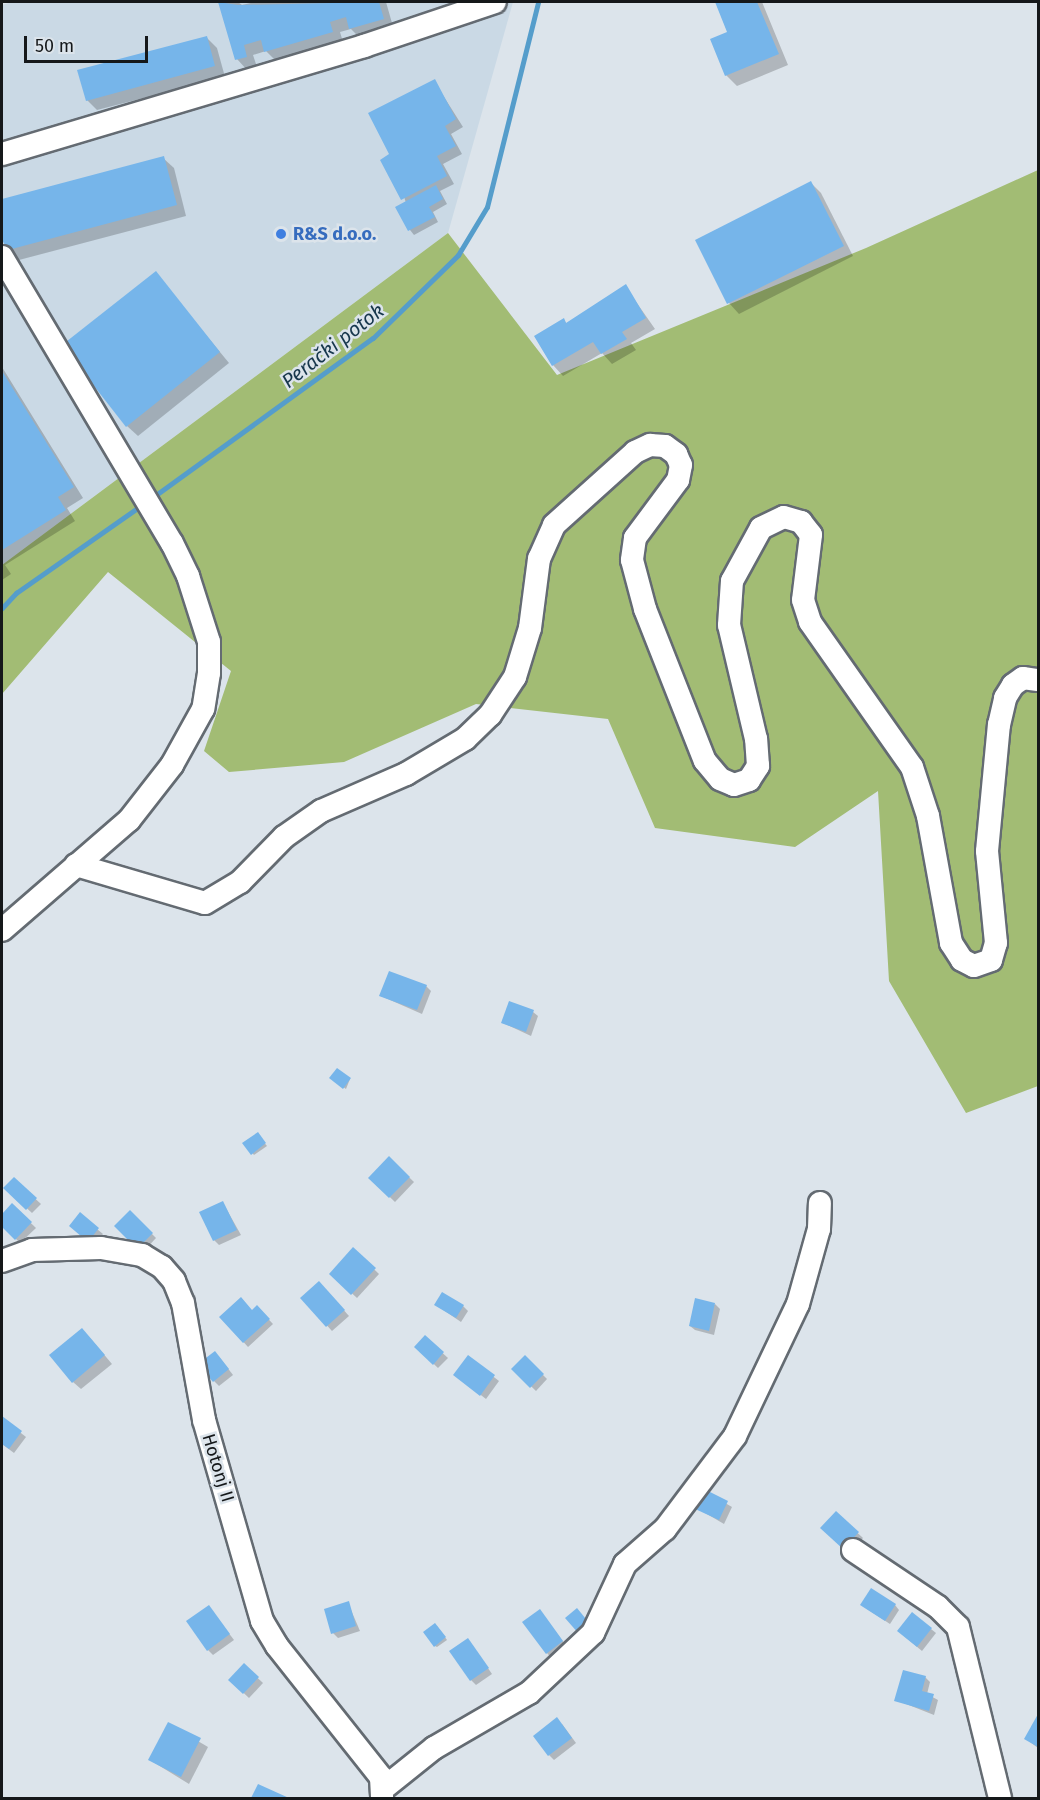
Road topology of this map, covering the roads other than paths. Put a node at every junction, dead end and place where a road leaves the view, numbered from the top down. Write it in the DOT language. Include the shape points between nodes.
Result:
graph roads {
  1 [pos="495,2"];
  2 [pos="2,154"];
  3 [pos="2,257"];
  4 [pos="1038,680"];
  5 [pos="76,865"];
  6 [pos="2,930"];
  7 [pos="820,1203"];
  8 [pos="2,1262"];
  9 [pos="853,1550"];
  10 [pos="383,1793"];
  11 [pos="1000,1798"];
  1 -- 2 [label="street" via="364,46"];
  3 -- 5 [label="street" via="172,543 188,576 209,642 203,709 172,765 129,820"];
  4 -- 5 [label="street" via="1023,678 1005,698 987,851 996,943 991,960 974,966 962,960 951,943 928,816 912,766 810,622 803,600 812,535 801,522 784,517 761,528 732,581 729,625 756,739 758,766 749,780 734,785 720,779 705,761 645,609 632,560 635,538 678,480 681,465 676,454 665,446 650,445 635,452 554,525 539,559 530,628 515,677 490,715 465,739 406,774 321,811 269,851 240,882 205,903"];
  5 -- 6 [label="street"];
  7 -- 10 [label="street" via="819,1229 798,1304 735,1436 665,1529 625,1564 593,1633 529,1693 434,1748"];
  8 -- 10 [label="street, Hotonj II" via="32,1250 101,1248 142,1255 162,1267 174,1281 183,1303 204,1420 262,1621 277,1646 370,1761"];
  9 -- 11 [label="street" via="939,1608 958,1627"];
}
